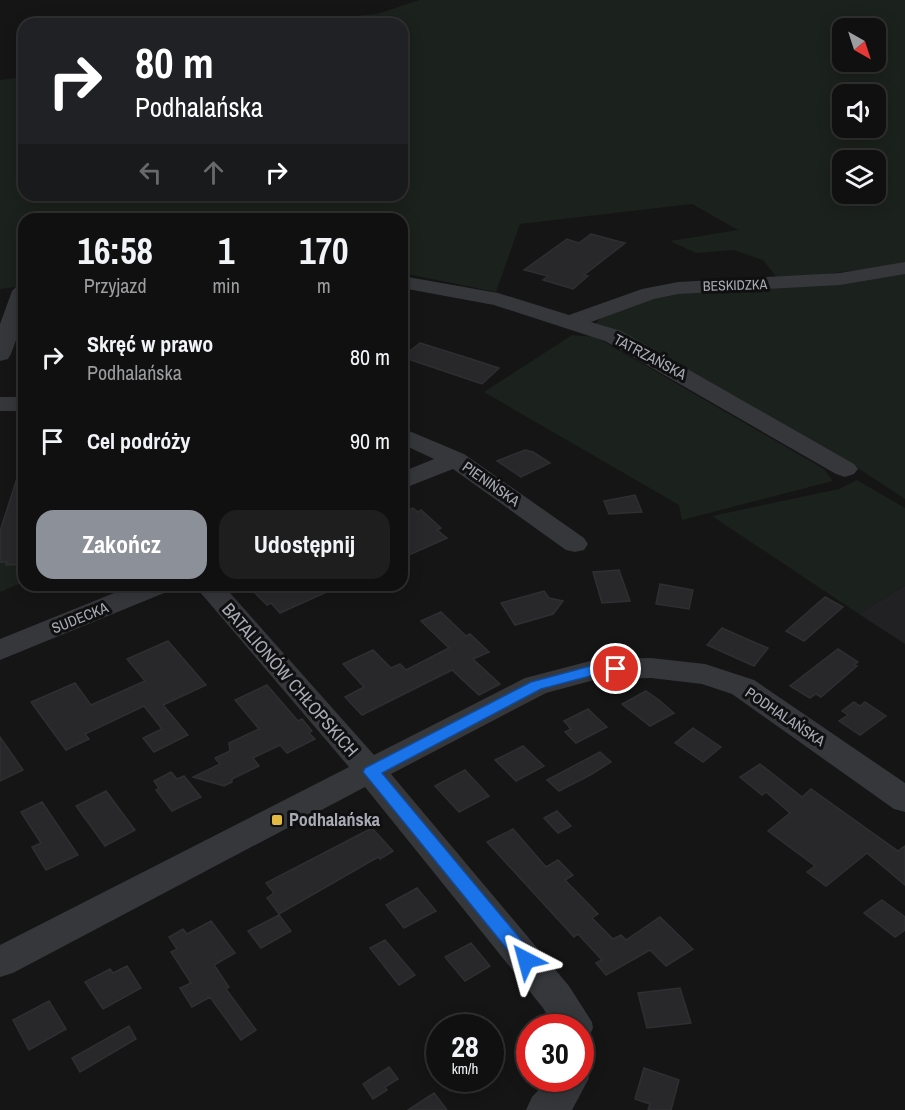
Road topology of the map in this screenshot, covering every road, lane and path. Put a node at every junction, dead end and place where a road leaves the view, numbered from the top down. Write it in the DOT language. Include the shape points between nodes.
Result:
graph roads {
  1 [pos="905,268"];
  2 [pos="408,283"];
  3 [pos="18,291"];
  4 [pos="0,293"];
  5 [pos="18,305"];
  6 [pos="570,322"];
  7 [pos="0,354"];
  8 [pos="0,404"];
  9 [pos="18,404"];
  10 [pos="408,438"];
  11 [pos="455,459"];
  12 [pos="845,469"];
  13 [pos="408,479"];
  14 [pos="575,544"];
  15 [pos="144,591"];
  16 [pos="213,591"];
  17 [pos="0,650"];
  18 [pos="371,772"];
  19 [pos="905,800"];
  20 [pos="0,962"];
  21 [pos="568,1014"];
  22 [pos="563,1092"];
  23 [pos="546,1110"];
  1 -- 6 [label="street, BESKIDZKA" via="840,279 678,288 632,298"];
  2 -- 6 [label="street, TATRZAŃSKA" via="498,299"];
  3 -- 4 [label="street"];
  5 -- 7 [label="street"];
  6 -- 12 [label="street, TATRZAŃSKA" via="613,336"];
  8 -- 9 [label="street"];
  10 -- 11 [label="street, PIENIŃSKA"];
  11 -- 13 [label="street"];
  11 -- 14 [label="street, PIENIŃSKA"];
  15 -- 17 [label="street, SUDECKA"];
  16 -- 18 [label="street, BATALIONÓW CHŁOPSKICH"];
  18 -- 19 [label="street, PODHALAŃSKA" via="536,685 598,669 651,668 705,674 743,687"];
  18 -- 20 [label="street, PODHALAŃSKA"];
  18 -- 21 [label="street, BATALIONÓW CHŁOPSKICH"];
  22 -- 23 [label="street"];
}
